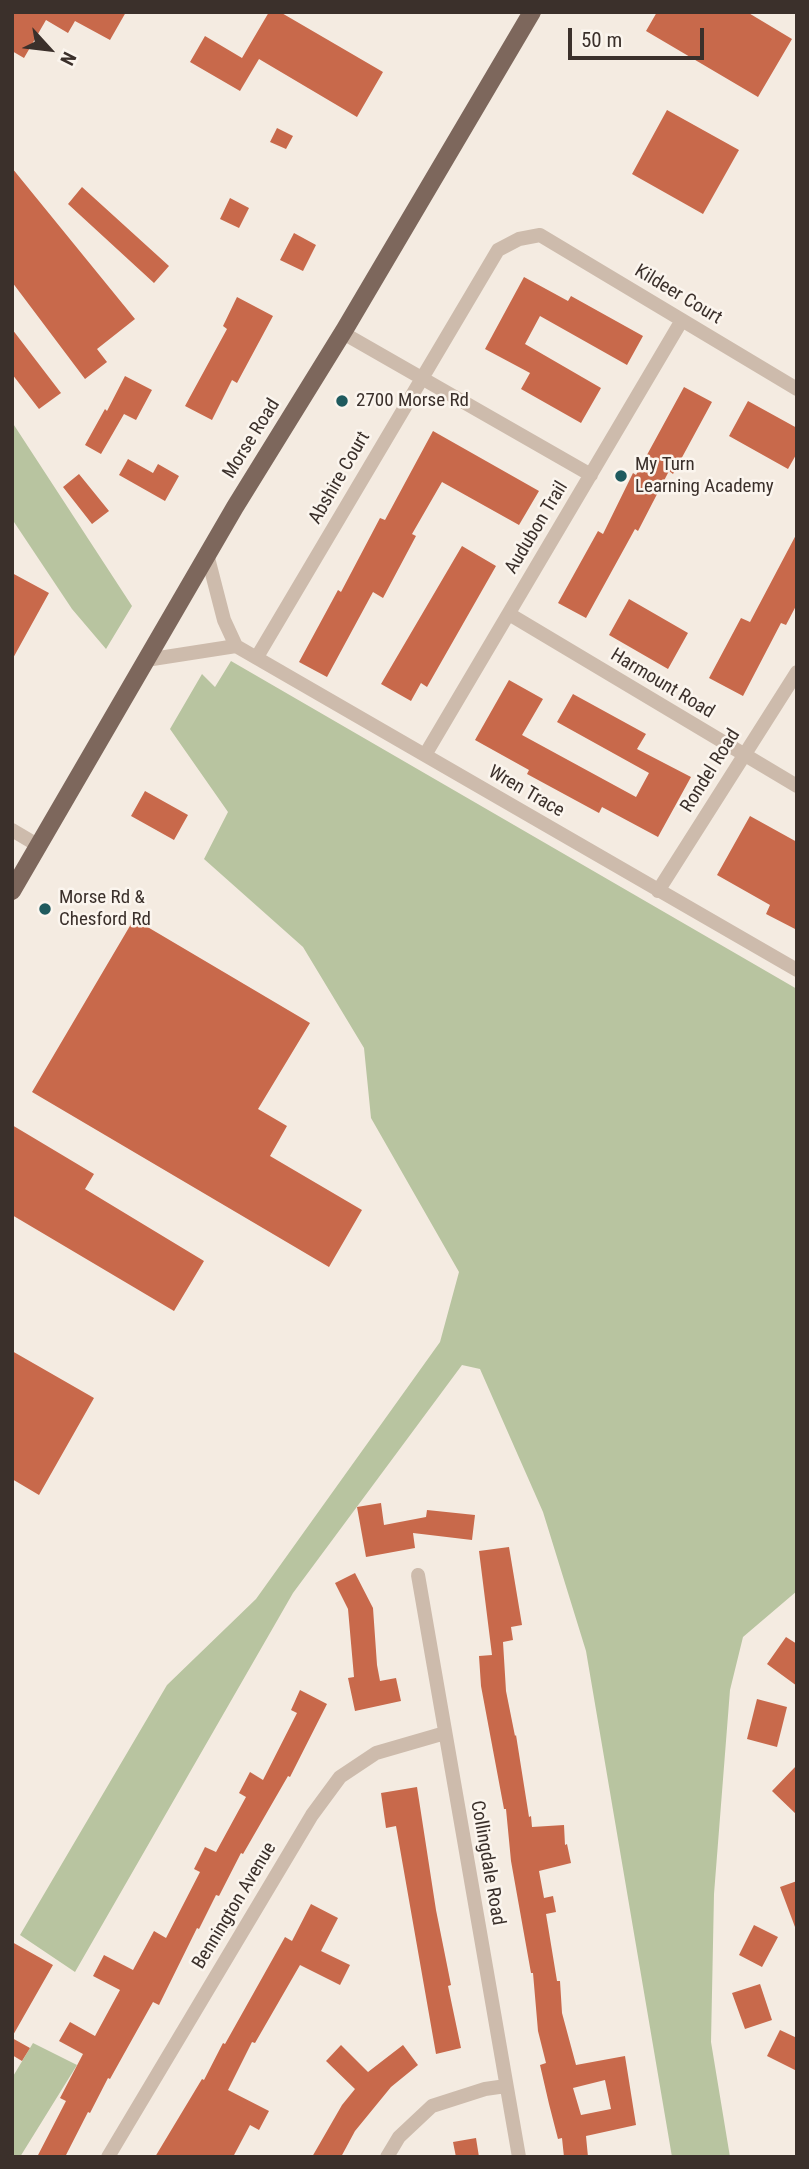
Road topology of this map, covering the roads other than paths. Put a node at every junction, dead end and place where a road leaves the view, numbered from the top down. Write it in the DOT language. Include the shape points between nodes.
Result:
graph roads {
  1 [pos="532,12"];
  2 [pos="540,235"];
  3 [pos="682,320"];
  4 [pos="343,333"];
  5 [pos="421,378"];
  6 [pos="797,389"];
  7 [pos="591,475"];
  8 [pos="207,554"];
  9 [pos="509,614"];
  10 [pos="236,646"];
  11 [pos="257,657"];
  12 [pos="146,660"];
  13 [pos="797,672"];
  14 [pos="425,755"];
  15 [pos="744,755"];
  16 [pos="797,786"];
  17 [pos="12,830"];
  18 [pos="39,846"];
  19 [pos="12,891"];
  20 [pos="658,891"];
  21 [pos="797,970"];
  22 [pos="418,1575"];
  23 [pos="445,1733"];
  24 [pos="506,2086"];
  25 [pos="108,2157"];
  26 [pos="387,2157"];
  27 [pos="519,2157"];
  1 -- 4 [label="main road, Morse Road"];
  2 -- 3 [label="street, Kildeer Court"];
  2 -- 5 [label="street, Abshire Court" via="498,250"];
  3 -- 6 [label="street, Kildeer Court"];
  3 -- 7 [label="street, Audubon Trail"];
  4 -- 5 [label="street"];
  4 -- 8 [label="main road, Morse Road"];
  5 -- 7 [label="street"];
  5 -- 11 [label="street, Abshire Court"];
  7 -- 9 [label="street, Audubon Trail"];
  8 -- 10 [label="street" via="224,620"];
  8 -- 12 [label="main road, Morse Road"];
  9 -- 14 [label="street, Audubon Trail"];
  9 -- 15 [label="street, Harmount Road"];
  10 -- 11 [label="street, Wren Trace"];
  10 -- 12 [label="street"];
  11 -- 14 [label="street, Wren Trace"];
  12 -- 18 [label="main road, Morse Road"];
  13 -- 15 [label="street, Rondel Road"];
  14 -- 20 [label="street, Wren Trace"];
  15 -- 16 [label="street, Harmount Road"];
  15 -- 20 [label="street, Rondel Road"];
  17 -- 18 [label="street"];
  18 -- 19 [label="main road, Morse Road"];
  20 -- 21 [label="street, Wren Trace"];
  22 -- 23 [label="street, Collingdale Road"];
  23 -- 24 [label="street, Collingdale Road"];
  23 -- 25 [label="street, Bennington Avenue" via="376,1752 340,1777 312,1815"];
  24 -- 26 [label="street" via="432,2105 399,2137"];
  24 -- 27 [label="street, Collingdale Road"];
}
